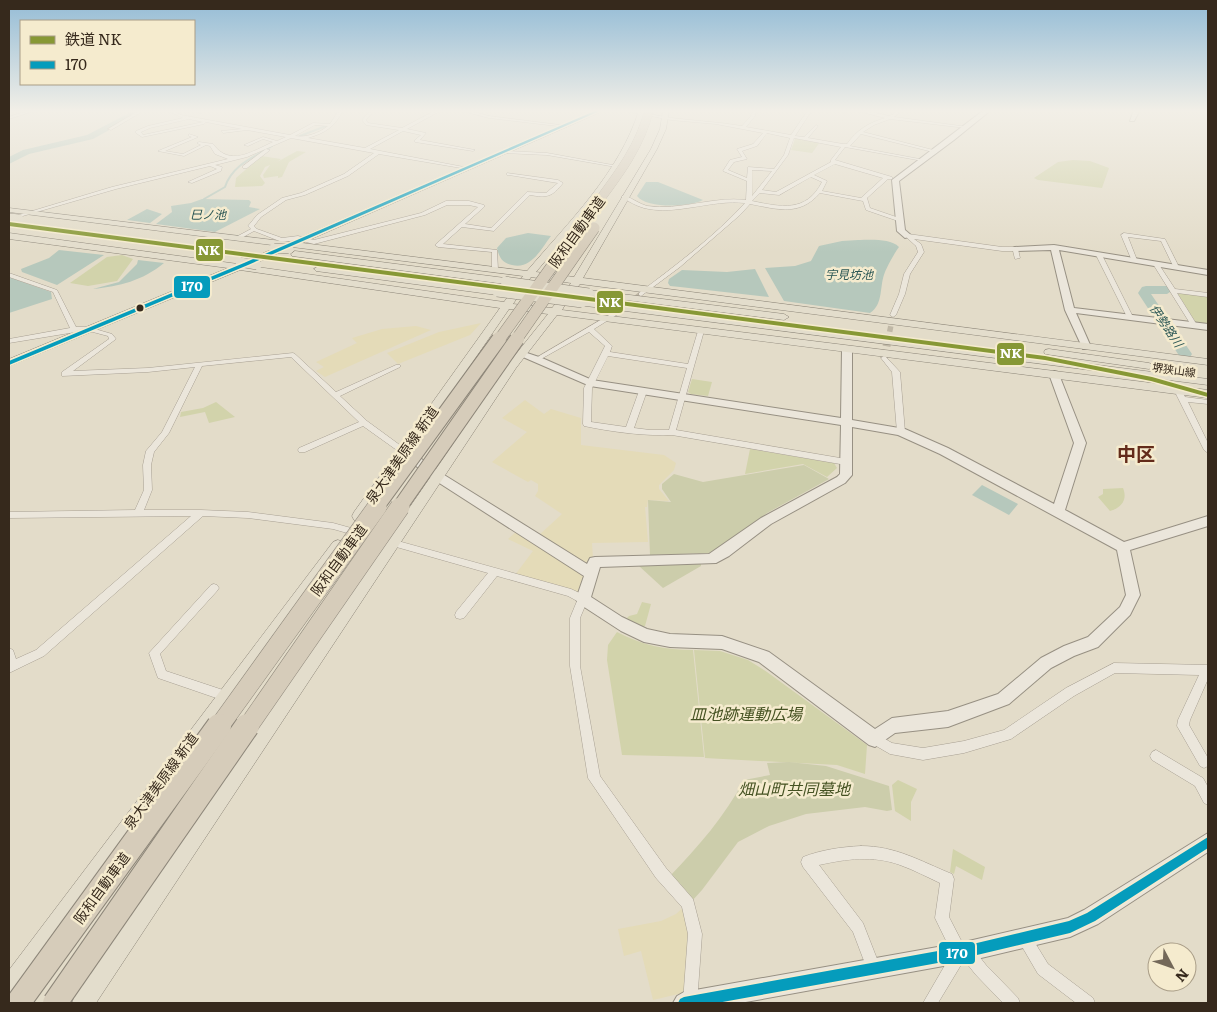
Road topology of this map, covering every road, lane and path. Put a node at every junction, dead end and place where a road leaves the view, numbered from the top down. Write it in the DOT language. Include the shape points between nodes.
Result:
graph roads {
  1 [pos="227,157"];
  2 [pos="240,157"];
  3 [pos="259,157"];
  4 [pos="371,157"];
  5 [pos="403,157"];
  6 [pos="494,157"];
  7 [pos="566,157"];
  8 [pos="621,157"];
  9 [pos="629,157"];
  10 [pos="639,157"];
  11 [pos="648,157"];
  12 [pos="744,157"];
  13 [pos="784,157"];
  14 [pos="836,157"];
  15 [pos="908,157"];
  16 [pos="927,157"];
  17 [pos="234,160"];
  18 [pos="923,160"];
  19 [pos="834,162"];
  20 [pos="211,165"];
  21 [pos="616,166"];
  22 [pos="245,168"];
  23 [pos="468,168"];
  24 [pos="775,170"];
  25 [pos="509,174"];
  26 [pos="812,176"];
  27 [pos="888,177"];
  28 [pos="896,179"];
  29 [pos="749,180"];
  30 [pos="190,182"];
  31 [pos="759,191"];
  32 [pos="820,192"];
  33 [pos="624,197"];
  34 [pos="864,200"];
  35 [pos="749,202"];
  36 [pos="609,206"];
  37 [pos="9,210"];
  38 [pos="30,214"];
  39 [pos="9,219"];
  40 [pos="900,220"];
  41 [pos="598,222"];
  42 [pos="460,225"];
  43 [pos="9,228"];
  44 [pos="254,229"];
  45 [pos="9,236"];
  46 [pos="908,236"];
  47 [pos="236,239"];
  48 [pos="302,239"];
  49 [pos="1054,247"];
  50 [pos="280,249"];
  51 [pos="1015,249"];
  52 [pos="1098,255"];
  53 [pos="1017,258"];
  54 [pos="1134,260"];
  55 [pos="242,263"];
  56 [pos="260,263"];
  57 [pos="1156,264"];
  58 [pos="1176,267"];
  59 [pos="495,270"];
  60 [pos="1208,272"];
  61 [pos="529,274"];
  62 [pos="9,275"];
  63 [pos="578,279"];
  64 [pos="1173,291"];
  65 [pos="645,292"];
  66 [pos="1208,296"];
  67 [pos="489,303"];
  68 [pos="508,305"];
  69 [pos="1070,310"];
  70 [pos="556,311"];
  71 [pos="893,315"];
  72 [pos="612,316"];
  73 [pos="1130,317"];
  74 [pos="1194,325"];
  75 [pos="1208,327"];
  76 [pos="74,329"];
  77 [pos="94,329"];
  78 [pos="589,329"];
  79 [pos="701,331"];
  80 [pos="928,335"];
  81 [pos="9,341"];
  82 [pos="1017,346"];
  83 [pos="1086,347"];
  84 [pos="847,349"];
  85 [pos="605,353"];
  86 [pos="522,354"];
  87 [pos="984,355"];
  88 [pos="539,358"];
  89 [pos="884,358"];
  90 [pos="1208,362"];
  91 [pos="9,363"];
  92 [pos="200,364"];
  93 [pos="398,366"];
  94 [pos="691,367"];
  95 [pos="1208,368"];
  96 [pos="1054,374"];
  97 [pos="1208,375"];
  98 [pos="1208,382"];
  99 [pos="590,383"];
  100 [pos="1208,388"];
  101 [pos="642,391"];
  102 [pos="1208,394"];
  103 [pos="1180,395"];
  104 [pos="337,396"];
  105 [pos="683,397"];
  106 [pos="1208,402"];
  107 [pos="846,422"];
  108 [pos="364,423"];
  109 [pos="629,431"];
  110 [pos="672,432"];
  111 [pos="900,432"];
  112 [pos="302,450"];
  113 [pos="1208,450"];
  114 [pos="405,453"];
  115 [pos="846,462"];
  116 [pos="437,476"];
  117 [pos="1058,512"];
  118 [pos="201,513"];
  119 [pos="138,514"];
  120 [pos="9,515"];
  121 [pos="1208,521"];
  122 [pos="349,530"];
  123 [pos="393,542"];
  124 [pos="1123,547"];
  125 [pos="495,572"];
  126 [pos="592,574"];
  127 [pos="214,588"];
  128 [pos="583,598"];
  129 [pos="460,615"];
  130 [pos="9,653"];
  131 [pos="11,667"];
  132 [pos="1208,670"];
  133 [pos="1205,685"];
  134 [pos="225,696"];
  135 [pos="875,739"];
  136 [pos="1156,756"];
  137 [pos="1204,762"];
  138 [pos="1208,799"];
  139 [pos="1208,842"];
  140 [pos="1024,938"];
  141 [pos="963,952"];
  142 [pos="874,969"];
  143 [pos="9,989"];
  144 [pos="18,1003"];
  145 [pos="26,1003"];
  146 [pos="55,1003"];
  147 [pos="83,1003"];
  148 [pos="687,1003"];
  149 [pos="930,1003"];
  150 [pos="1013,1003"];
  151 [pos="1088,1003"];
  1 -- 17 [label="street"];
  2 -- 17 [label="street"];
  3 -- 22 [label="street"];
  4 -- 44 [label="street" via="346,175 268,208 254,223"];
  5 -- 23 [label="street"];
  6 -- 23 [label="main road"];
  7 -- 21 [label="street"];
  8 -- 21 [label="main road, 泉大津美原線 新道"];
  9 -- 144 [label="highway, 阪和自動車道, bridge"];
  10 -- 36 [label="highway, 阪和自動車道"];
  11 -- 33 [label="main road"];
  12 -- 29 [label="street" via="732,161 724,171"];
  13 -- 24 [label="street"];
  14 -- 19 [label="street"];
  15 -- 18 [label="street"];
  16 -- 18 [label="street"];
  17 -- 20 [label="street"];
  18 -- 28 [label="street"];
  19 -- 26 [label="street"];
  19 -- 27 [label="street"];
  20 -- 30 [label="street" via="220,168"];
  20 -- 38 [label="street" via="114,188"];
  21 -- 61 [label="main road, 泉大津美原線 新道" via="590,203"];
  23 -- 48 [label="main road"];
  24 -- 29 [label="street" via="750,168"];
  24 -- 31 [label="street"];
  25 -- 42 [label="street" via="561,183 546,196 529,193 492,230"];
  26 -- 31 [label="street" via="777,194"];
  26 -- 32 [label="street" via="825,181"];
  27 -- 28 [label="street"];
  27 -- 34 [label="street"];
  28 -- 40 [label="street"];
  29 -- 35 [label="street"];
  31 -- 35 [label="street"];
  32 -- 34 [label="street"];
  32 -- 35 [label="street" via="794,208"];
  33 -- 35 [label="street" via="643,206 660,208 720,201"];
  33 -- 63 [label="main road"];
  34 -- 40 [label="street" via="868,209"];
  35 -- 65 [label="street" via="714,236"];
  37 -- 38 [label="main road"];
  38 -- 39 [label="street"];
  38 -- 47 [label="main road"];
  39 -- 50 [label="main road, bridge"];
  40 -- 46 [label="street" via="901,232"];
  41 -- 146 [label="highway, 阪和自動車道, bridge"];
  42 -- 48 [label="street" via="482,206 446,203 423,214 362,231 314,242"];
  42 -- 59 [label="street" via="438,245 495,251"];
  43 -- 55 [label="main road" via="200,253"];
  44 -- 47 [label="street"];
  44 -- 48 [label="street" via="282,240"];
  45 -- 55 [label="main road"];
  46 -- 51 [label="street"];
  46 -- 71 [label="street" via="919,245 921,252 907,274"];
  47 -- 50 [label="main road"];
  48 -- 50 [label="main road"];
  49 -- 51 [label="street"];
  49 -- 52 [label="street"];
  49 -- 69 [label="street"];
  50 -- 55 [label="main road"];
  50 -- 59 [label="main road"];
  50 -- 80 [label="main road, 堺狭山線, bridge"];
  51 -- 53 [label="street"];
  52 -- 54 [label="street"];
  52 -- 73 [label="street"];
  54 -- 57 [label="street"];
  54 -- 58 [label="street" via="1124,235 1163,240"];
  55 -- 56 [label="main road, bridge"];
  55 -- 67 [label="main road"];
  55 -- 77 [label="main road"];
  56 -- 67 [label="main road" via="470,297"];
  56 -- 87 [label="main road, 堺狭山線, bridge"];
  57 -- 58 [label="street"];
  57 -- 64 [label="street"];
  58 -- 60 [label="street"];
  59 -- 61 [label="main road"];
  61 -- 63 [label="main road"];
  61 -- 68 [label="main road, 泉大津美原線 新道"];
  62 -- 76 [label="street" via="55,291"];
  63 -- 65 [label="main road"];
  63 -- 70 [label="main road"];
  64 -- 66 [label="street"];
  64 -- 74 [label="street"];
  65 -- 80 [label="main road"];
  65 -- 83 [label="main road"];
  67 -- 68 [label="main road"];
  68 -- 70 [label="main road"];
  68 -- 114 [label="main road, 泉大津美原線 新道"];
  69 -- 73 [label="street"];
  69 -- 83 [label="street"];
  70 -- 72 [label="main road"];
  70 -- 86 [label="main road"];
  72 -- 78 [label="street"];
  72 -- 79 [label="main road"];
  73 -- 74 [label="street"];
  74 -- 75 [label="street"];
  76 -- 77 [label="street"];
  76 -- 81 [label="street"];
  77 -- 91 [label="main road"];
  77 -- 92 [label="street" via="113,339 65,374"];
  78 -- 85 [label="street" via="609,346"];
  78 -- 88 [label="street"];
  79 -- 84 [label="main road"];
  79 -- 94 [label="street"];
  80 -- 82 [label="main road, 堺狭山線"];
  82 -- 95 [label="main road"];
  82 -- 97 [label="main road, 堺狭山線"];
  83 -- 90 [label="main road"];
  84 -- 96 [label="main road"];
  84 -- 107 [label="street"];
  85 -- 94 [label="street"];
  85 -- 99 [label="street"];
  86 -- 88 [label="street"];
  86 -- 116 [label="main road"];
  87 -- 98 [label="main road, 堺狭山線"];
  87 -- 100 [label="main road"];
  88 -- 99 [label="street" via="559,371"];
  89 -- 111 [label="street" via="896,372"];
  92 -- 104 [label="street" via="293,355"];
  92 -- 119 [label="street" via="165,433 150,451 148,490"];
  93 -- 104 [label="street"];
  94 -- 105 [label="street"];
  96 -- 103 [label="main road"];
  96 -- 117 [label="street" via="1080,443"];
  99 -- 101 [label="street"];
  99 -- 109 [label="street" via="587,424"];
  101 -- 105 [label="street"];
  101 -- 109 [label="street"];
  102 -- 103 [label="main road"];
  103 -- 106 [label="street"];
  103 -- 113 [label="street"];
  104 -- 108 [label="street"];
  105 -- 107 [label="street"];
  105 -- 110 [label="street"];
  107 -- 111 [label="street"];
  107 -- 115 [label="street"];
  108 -- 112 [label="street"];
  108 -- 114 [label="street"];
  109 -- 110 [label="street" via="650,434"];
  110 -- 115 [label="street"];
  111 -- 117 [label="street" via="936,447"];
  114 -- 116 [label="street"];
  114 -- 122 [label="main road, 泉大津美原線 新道"];
  115 -- 126 [label="street" via="846,475 841,480 766,521 711,559 596,562"];
  116 -- 123 [label="main road"];
  116 -- 126 [label="street"];
  117 -- 124 [label="street"];
  118 -- 119 [label="street"];
  118 -- 122 [label="street" via="248,515"];
  118 -- 131 [label="street" via="40,653"];
  119 -- 120 [label="street"];
  121 -- 124 [label="street"];
  122 -- 123 [label="street"];
  122 -- 134 [label="main road, 泉大津美原線 新道"];
  123 -- 125 [label="street"];
  123 -- 147 [label="main road"];
  124 -- 135 [label="street" via="1133,595 1125,611 1094,642 1069,650 1046,664 1003,699 948,719 892,726"];
  125 -- 128 [label="street"];
  125 -- 129 [label="street"];
  126 -- 128 [label="street"];
  127 -- 134 [label="street" via="154,653 162,675"];
  128 -- 135 [label="street" via="642,635 677,642 715,642 764,657"];
  128 -- 148 [label="street" via="575,618 575,666 594,778 661,873 688,904 695,934"];
  130 -- 131 [label="street"];
  132 -- 133 [label="street"];
  132 -- 135 [label="street" via="1114,668 1070,692 1007,735 964,747 923,754 890,748"];
  133 -- 137 [label="street" via="1184,720 1184,726"];
  134 -- 143 [label="main road, 泉大津美原線 新道"];
  136 -- 138 [label="street" via="1199,782"];
  139 -- 140 [label="street" via="1091,917 1070,927"];
  140 -- 141 [label="street"];
  140 -- 151 [label="street" via="1043,969"];
  141 -- 142 [label="street"];
  141 -- 142 [label="street" via="942,918 947,879 892,856 854,852 808,862 858,928"];
  141 -- 149 [label="street"];
  141 -- 150 [label="street"];
  142 -- 148 [label="street"];
  143 -- 145 [label="street"];
}
